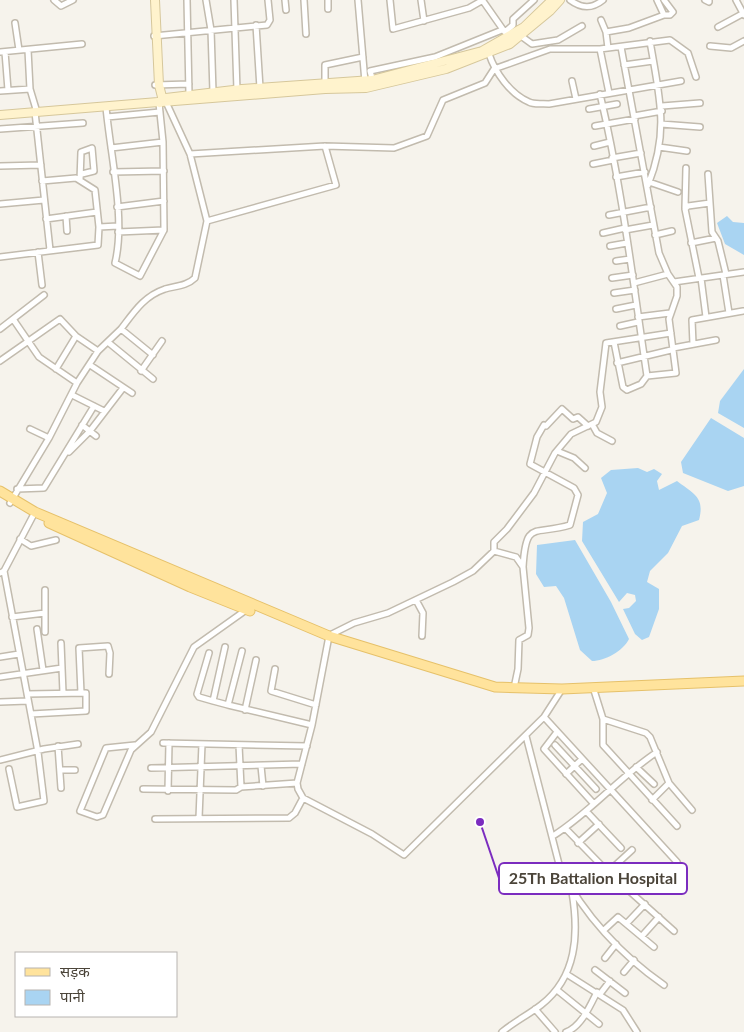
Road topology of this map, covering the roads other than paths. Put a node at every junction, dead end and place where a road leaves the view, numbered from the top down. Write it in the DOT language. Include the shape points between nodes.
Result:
graph roads {
  1 [pos="54,0"];
  2 [pos="73,0"];
  3 [pos="150,0"];
  4 [pos="155,0"];
  5 [pos="187,0"];
  6 [pos="206,0"];
  7 [pos="234,0"];
  8 [pos="268,0"];
  9 [pos="285,0"];
  10 [pos="304,0"];
  11 [pos="328,0"];
  12 [pos="358,0"];
  13 [pos="390,0"];
  14 [pos="421,0"];
  15 [pos="483,0"];
  16 [pos="534,0"];
  17 [pos="552,0"];
  18 [pos="560,0"];
  19 [pos="570,0"];
  20 [pos="603,0"];
  21 [pos="657,0"];
  22 [pos="664,0"];
  23 [pos="705,0"];
  24 [pos="709,0"];
  25 [pos="736,0"];
  26 [pos="328,9"];
  27 [pos="286,10"];
  28 [pos="744,14"];
  29 [pos="664,15"];
  30 [pos="601,20"];
  31 [pos="424,21"];
  32 [pos="15,23"];
  33 [pos="256,25"];
  34 [pos="582,26"];
  35 [pos="718,27"];
  36 [pos="234,29"];
  37 [pos="211,30"];
  38 [pos="188,32"];
  39 [pos="606,32"];
  40 [pos="505,33"];
  41 [pos="306,34"];
  42 [pos="155,36"];
  43 [pos="522,36"];
  44 [pos="650,41"];
  45 [pos="744,42"];
  46 [pos="82,44"];
  47 [pos="710,46"];
  48 [pos="621,47"];
  49 [pos="608,48"];
  50 [pos="600,49"];
  51 [pos="19,50"];
  52 [pos="28,50"];
  53 [pos="2,52"];
  54 [pos="488,54"];
  55 [pos="362,57"];
  56 [pos="653,61"];
  57 [pos="624,65"];
  58 [pos="494,69"];
  59 [pos="696,77"];
  60 [pos="572,81"];
  61 [pos="681,81"];
  62 [pos="189,84"];
  63 [pos="370,84"];
  64 [pos="657,84"];
  65 [pos="157,85"];
  66 [pos="325,86"];
  67 [pos="260,88"];
  68 [pos="30,89"];
  69 [pos="629,89"];
  70 [pos="8,90"];
  71 [pos="237,90"];
  72 [pos="0,91"];
  73 [pos="214,92"];
  74 [pos="608,93"];
  75 [pos="189,94"];
  76 [pos="600,94"];
  77 [pos="576,99"];
  78 [pos="160,101"];
  79 [pos="700,103"];
  80 [pos="617,104"];
  81 [pos="603,106"];
  82 [pos="106,107"];
  83 [pos="589,109"];
  84 [pos="662,109"];
  85 [pos="0,111"];
  86 [pos="34,112"];
  87 [pos="160,112"];
  88 [pos="0,115"];
  89 [pos="107,117"];
  90 [pos="634,118"];
  91 [pos="83,123"];
  92 [pos="606,124"];
  93 [pos="662,124"];
  94 [pos="595,126"];
  95 [pos="37,127"];
  96 [pos="700,127"];
  97 [pos="0,129"];
  98 [pos="163,142"];
  99 [pos="610,142"];
  100 [pos="325,146"];
  101 [pos="594,146"];
  102 [pos="659,147"];
  103 [pos="111,148"];
  104 [pos="687,151"];
  105 [pos="642,153"];
  106 [pos="190,154"];
  107 [pos="613,159"];
  108 [pos="593,164"];
  109 [pos="41,165"];
  110 [pos="0,166"];
  111 [pos="686,168"];
  112 [pos="164,171"];
  113 [pos="113,172"];
  114 [pos="645,172"];
  115 [pos="82,174"];
  116 [pos="708,174"];
  117 [pos="616,177"];
  118 [pos="80,180"];
  119 [pos="42,181"];
  120 [pos="649,184"];
  121 [pos="678,192"];
  122 [pos="44,200"];
  123 [pos="164,201"];
  124 [pos="710,203"];
  125 [pos="0,204"];
  126 [pos="117,207"];
  127 [pos="651,207"];
  128 [pos="685,209"];
  129 [pos="97,212"];
  130 [pos="622,212"];
  131 [pos="609,214"];
  132 [pos="66,216"];
  133 [pos="46,219"];
  134 [pos="207,221"];
  135 [pos="653,225"];
  136 [pos="99,227"];
  137 [pos="118,229"];
  138 [pos="625,229"];
  139 [pos="164,230"];
  140 [pos="68,231"];
  141 [pos="672,231"];
  142 [pos="603,233"];
  143 [pos="655,235"];
  144 [pos="716,238"];
  145 [pos="627,243"];
  146 [pos="691,243"];
  147 [pos="610,246"];
  148 [pos="50,250"];
  149 [pos="38,252"];
  150 [pos="0,257"];
  151 [pos="630,259"];
  152 [pos="616,261"];
  153 [pos="744,272"];
  154 [pos="668,274"];
  155 [pos="725,274"];
  156 [pos="633,275"];
  157 [pos="612,278"];
  158 [pos="700,278"];
  159 [pos="674,282"];
  160 [pos="634,283"];
  161 [pos="42,285"];
  162 [pos="635,290"];
  163 [pos="614,293"];
  164 [pos="44,295"];
  165 [pos="636,306"];
  166 [pos="616,309"];
  167 [pos="743,311"];
  168 [pos="670,313"];
  169 [pos="729,313"];
  170 [pos="706,317"];
  171 [pos="13,319"];
  172 [pos="638,320"];
  173 [pos="620,326"];
  174 [pos="0,329"];
  175 [pos="121,329"];
  176 [pos="671,333"];
  177 [pos="76,336"];
  178 [pos="640,338"];
  179 [pos="716,340"];
  180 [pos="162,341"];
  181 [pos="109,342"];
  182 [pos="614,342"];
  183 [pos="28,343"];
  184 [pos="693,344"];
  185 [pos="672,349"];
  186 [pos="98,351"];
  187 [pos="152,355"];
  188 [pos="644,357"];
  189 [pos="0,361"];
  190 [pos="617,363"];
  191 [pos="90,366"];
  192 [pos="56,369"];
  193 [pos="141,371"];
  194 [pos="647,376"];
  195 [pos="153,379"];
  196 [pos="77,384"];
  197 [pos="123,388"];
  198 [pos="132,394"];
  199 [pos="72,395"];
  200 [pos="94,406"];
  201 [pos="104,411"];
  202 [pos="82,425"];
  203 [pos="590,425"];
  204 [pos="30,429"];
  205 [pos="90,431"];
  206 [pos="96,436"];
  207 [pos="49,438"];
  208 [pos="612,440"];
  209 [pos="557,451"];
  210 [pos="63,458"];
  211 [pos="584,468"];
  212 [pos="544,473"];
  213 [pos="17,489"];
  214 [pos="0,491"];
  215 [pos="0,497"];
  216 [pos="11,500"];
  217 [pos="34,514"];
  218 [pos="20,539"];
  219 [pos="56,540"];
  220 [pos="494,551"];
  221 [pos="523,567"];
  222 [pos="2,572"];
  223 [pos="45,590"];
  224 [pos="416,600"];
  225 [pos="246,609"];
  226 [pos="45,613"];
  227 [pos="12,617"];
  228 [pos="37,629"];
  229 [pos="45,632"];
  230 [pos="422,636"];
  231 [pos="328,638"];
  232 [pos="61,643"];
  233 [pos="225,647"];
  234 [pos="242,651"];
  235 [pos="209,653"];
  236 [pos="19,654"];
  237 [pos="0,657"];
  238 [pos="256,660"];
  239 [pos="62,668"];
  240 [pos="275,669"];
  241 [pos="44,670"];
  242 [pos="23,674"];
  243 [pos="109,674"];
  244 [pos="0,677"];
  245 [pos="744,681"];
  246 [pos="744,686"];
  247 [pos="514,688"];
  248 [pos="594,688"];
  249 [pos="561,691"];
  250 [pos="63,693"];
  251 [pos="81,693"];
  252 [pos="27,694"];
  253 [pos="28,701"];
  254 [pos="213,701"];
  255 [pos="0,702"];
  256 [pos="228,705"];
  257 [pos="316,706"];
  258 [pos="245,710"];
  259 [pos="31,714"];
  260 [pos="544,717"];
  261 [pos="603,719"];
  262 [pos="312,725"];
  263 [pos="557,732"];
  264 [pos="526,736"];
  265 [pos="163,743"];
  266 [pos="169,743"];
  267 [pos="78,744"];
  268 [pos="202,744"];
  269 [pos="555,744"];
  270 [pos="135,745"];
  271 [pos="238,745"];
  272 [pos="58,746"];
  273 [pos="307,746"];
  274 [pos="38,752"];
  275 [pos="656,752"];
  276 [pos="0,759"];
  277 [pos="582,759"];
  278 [pos="302,764"];
  279 [pos="239,766"];
  280 [pos="261,766"];
  281 [pos="574,766"];
  282 [pos="201,767"];
  283 [pos="636,767"];
  284 [pos="9,768"];
  285 [pos="151,768"];
  286 [pos="168,768"];
  287 [pos="60,770"];
  288 [pos="75,770"];
  289 [pos="566,774"];
  290 [pos="627,774"];
  291 [pos="669,783"];
  292 [pos="297,784"];
  293 [pos="654,784"];
  294 [pos="262,786"];
  295 [pos="241,787"];
  296 [pos="61,788"];
  297 [pos="142,789"];
  298 [pos="596,789"];
  299 [pos="610,789"];
  300 [pos="200,790"];
  301 [pos="168,791"];
  302 [pos="303,798"];
  303 [pos="652,800"];
  304 [pos="594,804"];
  305 [pos="692,810"];
  306 [pos="586,811"];
  307 [pos="199,818"];
  308 [pos="155,819"];
  309 [pos="599,824"];
  310 [pos="677,826"];
  311 [pos="565,828"];
  312 [pos="552,836"];
  313 [pos="578,843"];
  314 [pos="621,848"];
  315 [pos="632,850"];
  316 [pos="677,862"];
  317 [pos="608,872"];
  318 [pos="572,892"];
  319 [pos="645,904"];
  320 [pos="659,917"];
  321 [pos="627,923"];
  322 [pos="604,930"];
  323 [pos="674,931"];
  324 [pos="642,936"];
  325 [pos="616,944"];
  326 [pos="654,948"];
  327 [pos="605,958"];
  328 [pos="634,960"];
  329 [pos="594,970"];
  330 [pos="624,972"];
  331 [pos="568,975"];
  332 [pos="610,981"];
  333 [pos="664,985"];
  334 [pos="557,990"];
  335 [pos="598,993"];
  336 [pos="625,993"];
  337 [pos="535,1009"];
  338 [pos="586,1012"];
  339 [pos="599,1024"];
  340 [pos="502,1032"];
  341 [pos="555,1032"];
  342 [pos="566,1032"];
  343 [pos="637,1032"];
  1 -- 2 [label="street" via="61,6"];
  3 -- 42 [label="main road"];
  4 -- 42 [label="main road"];
  5 -- 38 [label="street"];
  6 -- 37 [label="street"];
  7 -- 36 [label="street"];
  8 -- 33 [label="street" via="270,20 267,25"];
  9 -- 27 [label="street"];
  10 -- 41 [label="street"];
  11 -- 26 [label="street"];
  12 -- 55 [label="street"];
  13 -- 31 [label="street" via="393,29"];
  14 -- 31 [label="street"];
  15 -- 31 [label="street" via="469,8"];
  15 -- 40 [label="street"];
  16 -- 40 [label="street" via="513,19 513,25"];
  17 -- 40 [label="main road" via="532,21"];
  18 -- 43 [label="main road"];
  19 -- 20 [label="street" via="585,7"];
  21 -- 29 [label="street"];
  22 -- 29 [label="street" via="674,12"];
  23 -- 24 [label="street"];
  25 -- 28 [label="street"];
  28 -- 35 [label="street"];
  29 -- 39 [label="street" via="629,28"];
  30 -- 39 [label="street"];
  32 -- 51 [label="street"];
  33 -- 36 [label="street"];
  33 -- 67 [label="street"];
  34 -- 43 [label="street" via="558,40 530,44"];
  36 -- 37 [label="street"];
  36 -- 71 [label="street"];
  37 -- 38 [label="street"];
  37 -- 73 [label="street"];
  38 -- 42 [label="street"];
  38 -- 62 [label="street"];
  39 -- 49 [label="street"];
  40 -- 63 [label="main road" via="482,51"];
  40 -- 63 [label="street" via="435,57 370,71"];
  42 -- 65 [label="main road"];
  43 -- 54 [label="main road"];
  44 -- 48 [label="street"];
  44 -- 56 [label="street"];
  44 -- 59 [label="street" via="670,40 688,54"];
  45 -- 47 [label="street" via="731,48"];
  46 -- 52 [label="street"];
  48 -- 49 [label="street"];
  48 -- 57 [label="street"];
  49 -- 50 [label="street"];
  50 -- 58 [label="street" via="550,49"];
  50 -- 74 [label="street"];
  51 -- 52 [label="street"];
  51 -- 53 [label="street"];
  52 -- 68 [label="street"];
  53 -- 70 [label="street"];
  54 -- 58 [label="street"];
  54 -- 63 [label="main road" via="446,69"];
  55 -- 63 [label="street"];
  55 -- 66 [label="street" via="326,65"];
  56 -- 57 [label="street"];
  56 -- 64 [label="street"];
  57 -- 69 [label="street"];
  58 -- 77 [label="street" via="529,103 549,104"];
  58 -- 100 [label="street" via="485,83 443,100 427,136 394,148"];
  60 -- 77 [label="street"];
  61 -- 64 [label="street"];
  62 -- 65 [label="street"];
  62 -- 75 [label="street"];
  63 -- 66 [label="main road"];
  64 -- 69 [label="street"];
  64 -- 84 [label="street"];
  65 -- 78 [label="main road"];
  66 -- 67 [label="main road"];
  66 -- 78 [label="main road"];
  67 -- 71 [label="main road"];
  68 -- 70 [label="street"];
  68 -- 86 [label="street"];
  69 -- 74 [label="street"];
  69 -- 90 [label="street"];
  70 -- 72 [label="street"];
  71 -- 73 [label="main road"];
  73 -- 75 [label="main road"];
  74 -- 76 [label="street"];
  75 -- 78 [label="main road"];
  76 -- 77 [label="street"];
  76 -- 81 [label="street"];
  78 -- 82 [label="main road"];
  78 -- 86 [label="main road"];
  78 -- 87 [label="street"];
  78 -- 106 [label="street"];
  79 -- 84 [label="street"];
  80 -- 81 [label="street"];
  81 -- 83 [label="street"];
  81 -- 92 [label="street"];
  82 -- 86 [label="main road"];
  82 -- 89 [label="street"];
  84 -- 90 [label="street"];
  84 -- 93 [label="street"];
  85 -- 86 [label="main road"];
  86 -- 88 [label="main road"];
  86 -- 95 [label="street"];
  87 -- 89 [label="street"];
  87 -- 98 [label="street"];
  89 -- 103 [label="street"];
  90 -- 92 [label="street"];
  90 -- 105 [label="street"];
  91 -- 95 [label="street"];
  92 -- 94 [label="street"];
  92 -- 99 [label="street"];
  93 -- 96 [label="street"];
  93 -- 102 [label="street"];
  95 -- 97 [label="street"];
  95 -- 109 [label="street"];
  98 -- 103 [label="street"];
  98 -- 112 [label="street"];
  99 -- 101 [label="street"];
  99 -- 107 [label="street"];
  100 -- 106 [label="street"];
  100 -- 134 [label="street" via="336,185"];
  102 -- 104 [label="street"];
  102 -- 120 [label="street"];
  103 -- 113 [label="street"];
  105 -- 107 [label="street"];
  105 -- 114 [label="street"];
  106 -- 134 [label="street"];
  107 -- 108 [label="street"];
  107 -- 117 [label="street"];
  109 -- 110 [label="street"];
  109 -- 119 [label="street"];
  111 -- 128 [label="street"];
  112 -- 113 [label="street"];
  112 -- 123 [label="street"];
  113 -- 126 [label="street"];
  114 -- 117 [label="street"];
  114 -- 120 [label="street"];
  115 -- 115 [label="street" via="81,152 92,148 94,171"];
  115 -- 118 [label="street"];
  116 -- 124 [label="street"];
  117 -- 130 [label="street"];
  118 -- 119 [label="street" via="69,177"];
  118 -- 129 [label="street" via="95,190"];
  119 -- 122 [label="street"];
  120 -- 121 [label="street"];
  120 -- 127 [label="street"];
  122 -- 125 [label="street"];
  122 -- 133 [label="street"];
  123 -- 126 [label="street"];
  123 -- 139 [label="street"];
  124 -- 128 [label="street"];
  124 -- 144 [label="street" via="712,232"];
  126 -- 137 [label="street"];
  127 -- 130 [label="street"];
  127 -- 135 [label="street"];
  128 -- 146 [label="street"];
  129 -- 132 [label="street"];
  129 -- 136 [label="street"];
  130 -- 131 [label="street"];
  130 -- 138 [label="street"];
  132 -- 133 [label="street"];
  132 -- 140 [label="street"];
  133 -- 148 [label="street"];
  134 -- 175 [label="street" via="195,278 146,298"];
  135 -- 138 [label="street"];
  135 -- 143 [label="street"];
  136 -- 137 [label="street"];
  136 -- 148 [label="street" via="98,244"];
  137 -- 139 [label="street"];
  137 -- 139 [label="street" via="115,263 140,276"];
  138 -- 142 [label="street"];
  138 -- 145 [label="street"];
  141 -- 143 [label="street"];
  143 -- 154 [label="street"];
  144 -- 146 [label="street"];
  144 -- 155 [label="street"];
  145 -- 147 [label="street"];
  145 -- 151 [label="street"];
  146 -- 158 [label="street"];
  148 -- 149 [label="street"];
  149 -- 150 [label="street"];
  149 -- 161 [label="street"];
  151 -- 152 [label="street"];
  151 -- 156 [label="street"];
  153 -- 155 [label="street"];
  154 -- 159 [label="street"];
  154 -- 160 [label="street"];
  155 -- 158 [label="street"];
  155 -- 169 [label="street"];
  156 -- 157 [label="street"];
  156 -- 160 [label="street"];
  158 -- 159 [label="street"];
  158 -- 170 [label="street"];
  159 -- 168 [label="street" via="677,296"];
  160 -- 162 [label="street"];
  162 -- 163 [label="street"];
  162 -- 165 [label="street"];
  164 -- 171 [label="street"];
  165 -- 166 [label="street"];
  165 -- 172 [label="street"];
  167 -- 169 [label="street"];
  168 -- 172 [label="street"];
  168 -- 176 [label="street"];
  169 -- 170 [label="street"];
  170 -- 184 [label="street" via="691,321"];
  171 -- 174 [label="street"];
  171 -- 183 [label="street"];
  172 -- 173 [label="street"];
  172 -- 178 [label="street"];
  175 -- 181 [label="street"];
  175 -- 187 [label="street"];
  176 -- 178 [label="street"];
  176 -- 185 [label="street"];
  177 -- 183 [label="street" via="60,319"];
  177 -- 186 [label="street"];
  177 -- 192 [label="street"];
  178 -- 182 [label="street"];
  178 -- 188 [label="street"];
  179 -- 184 [label="street"];
  180 -- 187 [label="street"];
  181 -- 186 [label="street"];
  181 -- 193 [label="street"];
  182 -- 190 [label="street"];
  182 -- 203 [label="street" via="606,343 600,392 602,408 596,422"];
  183 -- 189 [label="street"];
  183 -- 192 [label="street" via="39,357"];
  184 -- 185 [label="street"];
  185 -- 188 [label="street"];
  185 -- 194 [label="street" via="676,373"];
  186 -- 191 [label="street"];
  187 -- 193 [label="street"];
  188 -- 190 [label="street"];
  188 -- 194 [label="street"];
  190 -- 194 [label="street" via="623,388 627,390 641,384"];
  191 -- 196 [label="street"];
  191 -- 197 [label="street"];
  192 -- 196 [label="street"];
  193 -- 195 [label="street"];
  196 -- 199 [label="street"];
  197 -- 198 [label="street"];
  197 -- 201 [label="street"];
  199 -- 200 [label="street"];
  199 -- 207 [label="street"];
  200 -- 201 [label="street"];
  200 -- 202 [label="street"];
  201 -- 205 [label="street"];
  202 -- 205 [label="street"];
  202 -- 210 [label="street"];
  203 -- 208 [label="street" via="597,433"];
  203 -- 209 [label="street" via="571,434"];
  203 -- 212 [label="street" via="562,409 553,421 544,425 537,437 530,464"];
  204 -- 207 [label="street"];
  205 -- 206 [label="street"];
  205 -- 210 [label="street"];
  207 -- 213 [label="street"];
  209 -- 211 [label="street" via="574,458"];
  209 -- 212 [label="street"];
  210 -- 213 [label="street" via="44,488"];
  212 -- 220 [label="street" via="534,492 494,542"];
  212 -- 221 [label="street" via="577,491 572,523 530,535 525,542"];
  213 -- 216 [label="street"];
  214 -- 216 [label="main road"];
  215 -- 216 [label="main road"];
  216 -- 217 [label="main road"];
  217 -- 218 [label="street"];
  217 -- 225 [label="main road" via="90,544"];
  217 -- 231 [label="main road"];
  218 -- 219 [label="street" via="30,546"];
  218 -- 222 [label="street"];
  220 -- 221 [label="street" via="516,557"];
  220 -- 224 [label="street" via="473,571"];
  221 -- 247 [label="street" via="529,628 528,636 519,640"];
  222 -- 227 [label="street"];
  223 -- 226 [label="street"];
  224 -- 230 [label="street" via="423,613"];
  224 -- 231 [label="street" via="354,623"];
  225 -- 231 [label="main road"];
  225 -- 270 [label="street" via="194,647 151,732"];
  226 -- 227 [label="street"];
  226 -- 229 [label="street"];
  227 -- 236 [label="street"];
  228 -- 241 [label="street"];
  231 -- 247 [label="main road" via="494,687"];
  231 -- 249 [label="main road" via="491,691 507,694"];
  231 -- 257 [label="street"];
  232 -- 239 [label="street"];
  233 -- 254 [label="street"];
  234 -- 256 [label="street"];
  235 -- 254 [label="street" via="197,694"];
  236 -- 237 [label="street"];
  236 -- 242 [label="street"];
  238 -- 258 [label="street"];
  239 -- 241 [label="street"];
  239 -- 250 [label="street"];
  240 -- 257 [label="street" via="271,691"];
  241 -- 242 [label="street"];
  242 -- 244 [label="street"];
  242 -- 252 [label="street"];
  243 -- 251 [label="street" via="108,646 79,648"];
  245 -- 248 [label="main road"];
  246 -- 248 [label="main road"];
  247 -- 249 [label="main road"];
  248 -- 249 [label="main road"];
  248 -- 261 [label="street"];
  249 -- 260 [label="street"];
  250 -- 251 [label="street"];
  250 -- 252 [label="street"];
  251 -- 259 [label="street" via="86,693 86,711"];
  252 -- 253 [label="street"];
  253 -- 255 [label="street"];
  253 -- 259 [label="street"];
  254 -- 256 [label="street"];
  256 -- 258 [label="street"];
  257 -- 262 [label="street"];
  258 -- 262 [label="street"];
  259 -- 274 [label="street"];
  260 -- 263 [label="street"];
  260 -- 264 [label="street"];
  261 -- 275 [label="street" via="646,732"];
  261 -- 290 [label="street" via="603,745"];
  262 -- 273 [label="street"];
  263 -- 277 [label="street"];
  263 -- 289 [label="street" via="544,749"];
  264 -- 302 [label="street" via="404,855 372,834"];
  264 -- 312 [label="street"];
  265 -- 266 [label="street"];
  266 -- 268 [label="street"];
  266 -- 286 [label="street"];
  267 -- 272 [label="street"];
  268 -- 271 [label="street"];
  268 -- 282 [label="street"];
  269 -- 281 [label="street"];
  270 -- 270 [label="street" via="102,815 98,817 80,812 106,748"];
  271 -- 273 [label="street"];
  271 -- 279 [label="street"];
  272 -- 274 [label="street"];
  272 -- 287 [label="street"];
  273 -- 278 [label="street"];
  274 -- 276 [label="street"];
  274 -- 284 [label="street" via="44,801 17,806"];
  275 -- 283 [label="street"];
  275 -- 291 [label="street"];
  277 -- 281 [label="street"];
  277 -- 299 [label="street"];
  278 -- 280 [label="street"];
  278 -- 292 [label="street"];
  279 -- 280 [label="street"];
  279 -- 282 [label="street"];
  279 -- 295 [label="street"];
  280 -- 294 [label="street"];
  281 -- 289 [label="street"];
  281 -- 298 [label="street"];
  282 -- 286 [label="street"];
  282 -- 300 [label="street"];
  283 -- 290 [label="street"];
  283 -- 293 [label="street"];
  285 -- 286 [label="street"];
  286 -- 301 [label="street"];
  287 -- 288 [label="street"];
  287 -- 296 [label="street"];
  289 -- 304 [label="street"];
  290 -- 299 [label="street"];
  290 -- 303 [label="street"];
  291 -- 303 [label="street"];
  291 -- 305 [label="street"];
  292 -- 294 [label="street"];
  292 -- 302 [label="street"];
  294 -- 295 [label="street"];
  295 -- 300 [label="street" via="236,790"];
  297 -- 301 [label="street"];
  299 -- 304 [label="street"];
  299 -- 316 [label="street"];
  300 -- 301 [label="street"];
  300 -- 307 [label="street"];
  302 -- 307 [label="street" via="289,818"];
  303 -- 310 [label="street"];
  304 -- 306 [label="street"];
  306 -- 309 [label="street"];
  306 -- 311 [label="street"];
  307 -- 308 [label="street"];
  309 -- 313 [label="street"];
  309 -- 314 [label="street"];
  311 -- 312 [label="street"];
  311 -- 313 [label="street"];
  312 -- 318 [label="street" via="560,868"];
  313 -- 317 [label="street"];
  315 -- 317 [label="street"];
  317 -- 319 [label="street"];
  318 -- 322 [label="street"];
  318 -- 331 [label="street" via="577,930"];
  319 -- 320 [label="street"];
  319 -- 321 [label="street"];
  320 -- 323 [label="street"];
  320 -- 324 [label="street"];
  321 -- 322 [label="street" via="618,916"];
  321 -- 324 [label="street"];
  322 -- 325 [label="street"];
  324 -- 326 [label="street"];
  325 -- 327 [label="street"];
  325 -- 328 [label="street"];
  328 -- 330 [label="street"];
  328 -- 333 [label="street"];
  329 -- 332 [label="street"];
  331 -- 334 [label="street"];
  331 -- 335 [label="street"];
  332 -- 335 [label="street"];
  332 -- 336 [label="street"];
  334 -- 337 [label="street"];
  334 -- 338 [label="street"];
  335 -- 338 [label="street"];
  335 -- 343 [label="street" via="623,1010"];
  337 -- 340 [label="street"];
  337 -- 341 [label="street"];
  338 -- 339 [label="street"];
  338 -- 342 [label="street" via="573,1029"];
}
